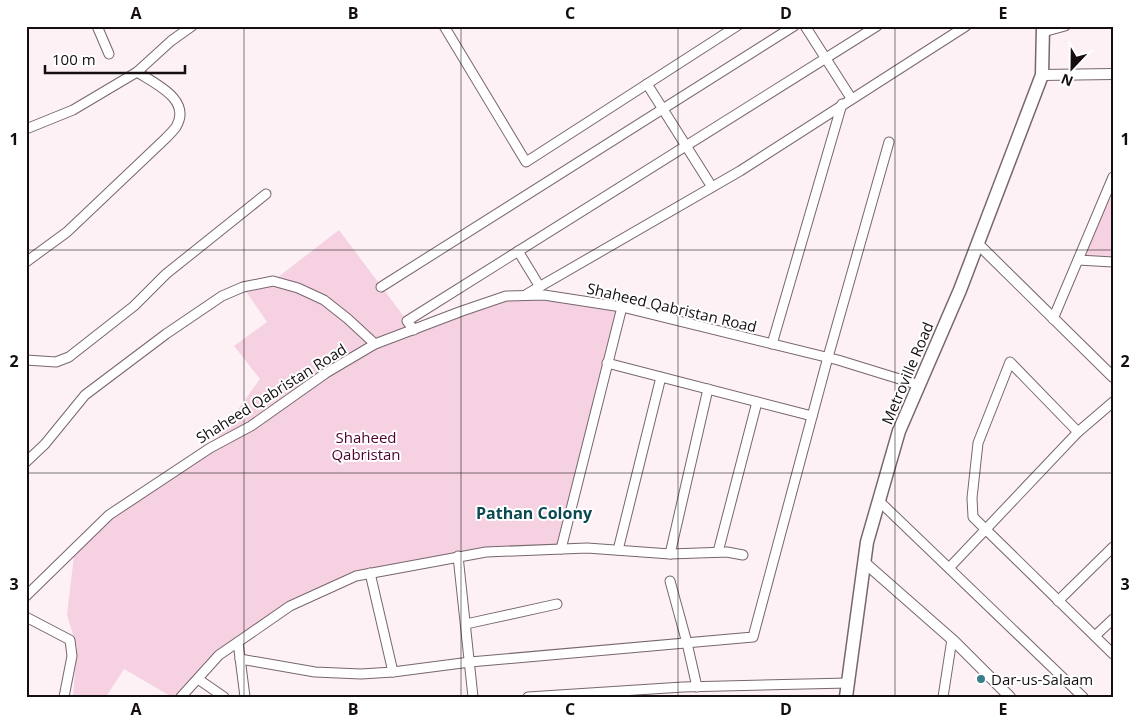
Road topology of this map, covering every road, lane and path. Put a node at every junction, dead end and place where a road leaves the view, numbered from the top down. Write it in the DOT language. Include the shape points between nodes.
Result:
graph roads {
  1 [pos="97,26"];
  2 [pos="192,26"];
  3 [pos="444,26"];
  4 [pos="737,26"];
  5 [pos="794,26"];
  6 [pos="805,26"];
  7 [pos="878,26"];
  8 [pos="966,26"];
  9 [pos="1065,26"];
  10 [pos="1043,29"];
  11 [pos="109,54"];
  12 [pos="826,59"];
  13 [pos="137,72"];
  14 [pos="1113,74"];
  15 [pos="1042,75"];
  16 [pos="646,84"];
  17 [pos="851,98"];
  18 [pos="842,104"];
  19 [pos="662,109"];
  20 [pos="26,129"];
  21 [pos="889,142"];
  22 [pos="686,146"];
  23 [pos="1113,177"];
  24 [pos="712,187"];
  25 [pos="266,194"];
  26 [pos="1108,199"];
  27 [pos="978,244"];
  28 [pos="518,251"];
  29 [pos="1078,260"];
  30 [pos="26,262"];
  31 [pos="1113,262"];
  32 [pos="381,286"];
  33 [pos="540,286"];
  34 [pos="524,296"];
  35 [pos="622,307"];
  36 [pos="1054,319"];
  37 [pos="414,330"];
  38 [pos="375,344"];
  39 [pos="772,344"];
  40 [pos="828,357"];
  41 [pos="26,360"];
  42 [pos="608,363"];
  43 [pos="661,377"];
  44 [pos="1113,377"];
  45 [pos="919,385"];
  46 [pos="708,389"];
  47 [pos="757,402"];
  48 [pos="1113,402"];
  49 [pos="812,416"];
  50 [pos="1078,432"];
  51 [pos="26,462"];
  52 [pos="879,501"];
  53 [pos="986,529"];
  54 [pos="1113,547"];
  55 [pos="561,549"];
  56 [pos="618,550"];
  57 [pos="718,552"];
  58 [pos="670,554"];
  59 [pos="743,555"];
  60 [pos="458,556"];
  61 [pos="864,562"];
  62 [pos="950,568"];
  63 [pos="370,573"];
  64 [pos="670,581"];
  65 [pos="26,596"];
  66 [pos="1058,601"];
  67 [pos="558,604"];
  68 [pos="26,617"];
  69 [pos="1113,619"];
  70 [pos="466,624"];
  71 [pos="1095,636"];
  72 [pos="952,639"];
  73 [pos="238,642"];
  74 [pos="687,643"];
  75 [pos="1113,654"];
  76 [pos="240,660"];
  77 [pos="470,662"];
  78 [pos="393,672"];
  79 [pos="198,679"];
  80 [pos="848,683"];
  81 [pos="697,687"];
  82 [pos="585,695"];
  83 [pos="64,697"];
  84 [pos="182,697"];
  85 [pos="224,697"];
  86 [pos="245,697"];
  87 [pos="473,697"];
  88 [pos="528,697"];
  89 [pos="846,697"];
  90 [pos="943,697"];
  91 [pos="1010,697"];
  92 [pos="1083,697"];
  1 -- 11 [label="street"];
  2 -- 13 [label="street" via="170,41"];
  3 -- 16 [label="street" via="526,162"];
  4 -- 16 [label="street"];
  5 -- 19 [label="street"];
  6 -- 12 [label="street"];
  7 -- 12 [label="street"];
  8 -- 17 [label="street"];
  9 -- 10 [label="street"];
  10 -- 15 [label="main road, Metroville Road"];
  12 -- 17 [label="street"];
  12 -- 22 [label="street"];
  13 -- 20 [label="street" via="73,110"];
  13 -- 30 [label="street" via="170,92 175,99 180,116 176,127 67,232"];
  14 -- 15 [label="street"];
  15 -- 27 [label="main road, Metroville Road"];
  16 -- 19 [label="street"];
  17 -- 18 [label="street"];
  18 -- 24 [label="street"];
  18 -- 39 [label="street"];
  19 -- 22 [label="street"];
  19 -- 32 [label="street"];
  21 -- 40 [label="street"];
  22 -- 24 [label="street"];
  22 -- 28 [label="street"];
  23 -- 26 [label="street"];
  24 -- 33 [label="street"];
  25 -- 41 [label="street" via="69,357 56,362"];
  26 -- 29 [label="street"];
  27 -- 36 [label="street"];
  27 -- 45 [label="main road, Metroville Road"];
  28 -- 33 [label="street"];
  28 -- 37 [label="street" via="407,320"];
  29 -- 31 [label="street"];
  29 -- 36 [label="street"];
  33 -- 34 [label="street"];
  34 -- 35 [label="street, Shaheed Qabristan Road" via="544,295"];
  34 -- 37 [label="street, Shaheed Qabristan Road" via="506,296"];
  35 -- 39 [label="street, Shaheed Qabristan Road"];
  35 -- 42 [label="street"];
  36 -- 44 [label="street"];
  37 -- 38 [label="street, Shaheed Qabristan Road"];
  38 -- 51 [label="street" via="324,300 298,288 273,281 243,287 222,296 85,394 45,444"];
  38 -- 65 [label="street, Shaheed Qabristan Road" via="326,372 251,426 210,448 109,515"];
  39 -- 40 [label="street, Shaheed Qabristan Road"];
  40 -- 45 [label="street, Shaheed Qabristan Road"];
  40 -- 49 [label="street"];
  42 -- 43 [label="street"];
  42 -- 55 [label="street"];
  43 -- 46 [label="street"];
  43 -- 56 [label="street"];
  45 -- 52 [label="main road, Metroville Road" via="899,431"];
  46 -- 47 [label="street"];
  46 -- 58 [label="street"];
  47 -- 49 [label="street"];
  47 -- 57 [label="street"];
  48 -- 50 [label="street"];
  49 -- 74 [label="street" via="753,637"];
  50 -- 53 [label="street"];
  50 -- 53 [label="street" via="1010,362 978,443 973,517"];
  52 -- 61 [label="main road, Metroville Road"];
  52 -- 62 [label="street"];
  53 -- 62 [label="street"];
  53 -- 66 [label="street"];
  54 -- 66 [label="street"];
  55 -- 56 [label="street"];
  55 -- 60 [label="street"];
  56 -- 58 [label="street"];
  57 -- 58 [label="street"];
  57 -- 59 [label="street"];
  60 -- 63 [label="street"];
  60 -- 70 [label="street"];
  61 -- 72 [label="street"];
  61 -- 80 [label="main road, Metroville Road"];
  62 -- 92 [label="street"];
  63 -- 73 [label="street" via="356,576 290,606"];
  63 -- 78 [label="street"];
  64 -- 74 [label="street"];
  66 -- 71 [label="street"];
  67 -- 70 [label="street"];
  68 -- 83 [label="street" via="70,640 72,656"];
  69 -- 71 [label="street"];
  70 -- 77 [label="street"];
  71 -- 75 [label="street"];
  72 -- 90 [label="street"];
  72 -- 91 [label="street"];
  73 -- 76 [label="street"];
  73 -- 79 [label="street" via="219,655"];
  74 -- 77 [label="street"];
  74 -- 81 [label="street"];
  76 -- 78 [label="street" via="316,672"];
  76 -- 86 [label="street"];
  77 -- 78 [label="street"];
  77 -- 87 [label="street"];
  79 -- 84 [label="street"];
  79 -- 85 [label="street"];
  80 -- 81 [label="street"];
  80 -- 89 [label="main road, Metroville Road"];
  81 -- 82 [label="street"];
  82 -- 88 [label="street"];
}
